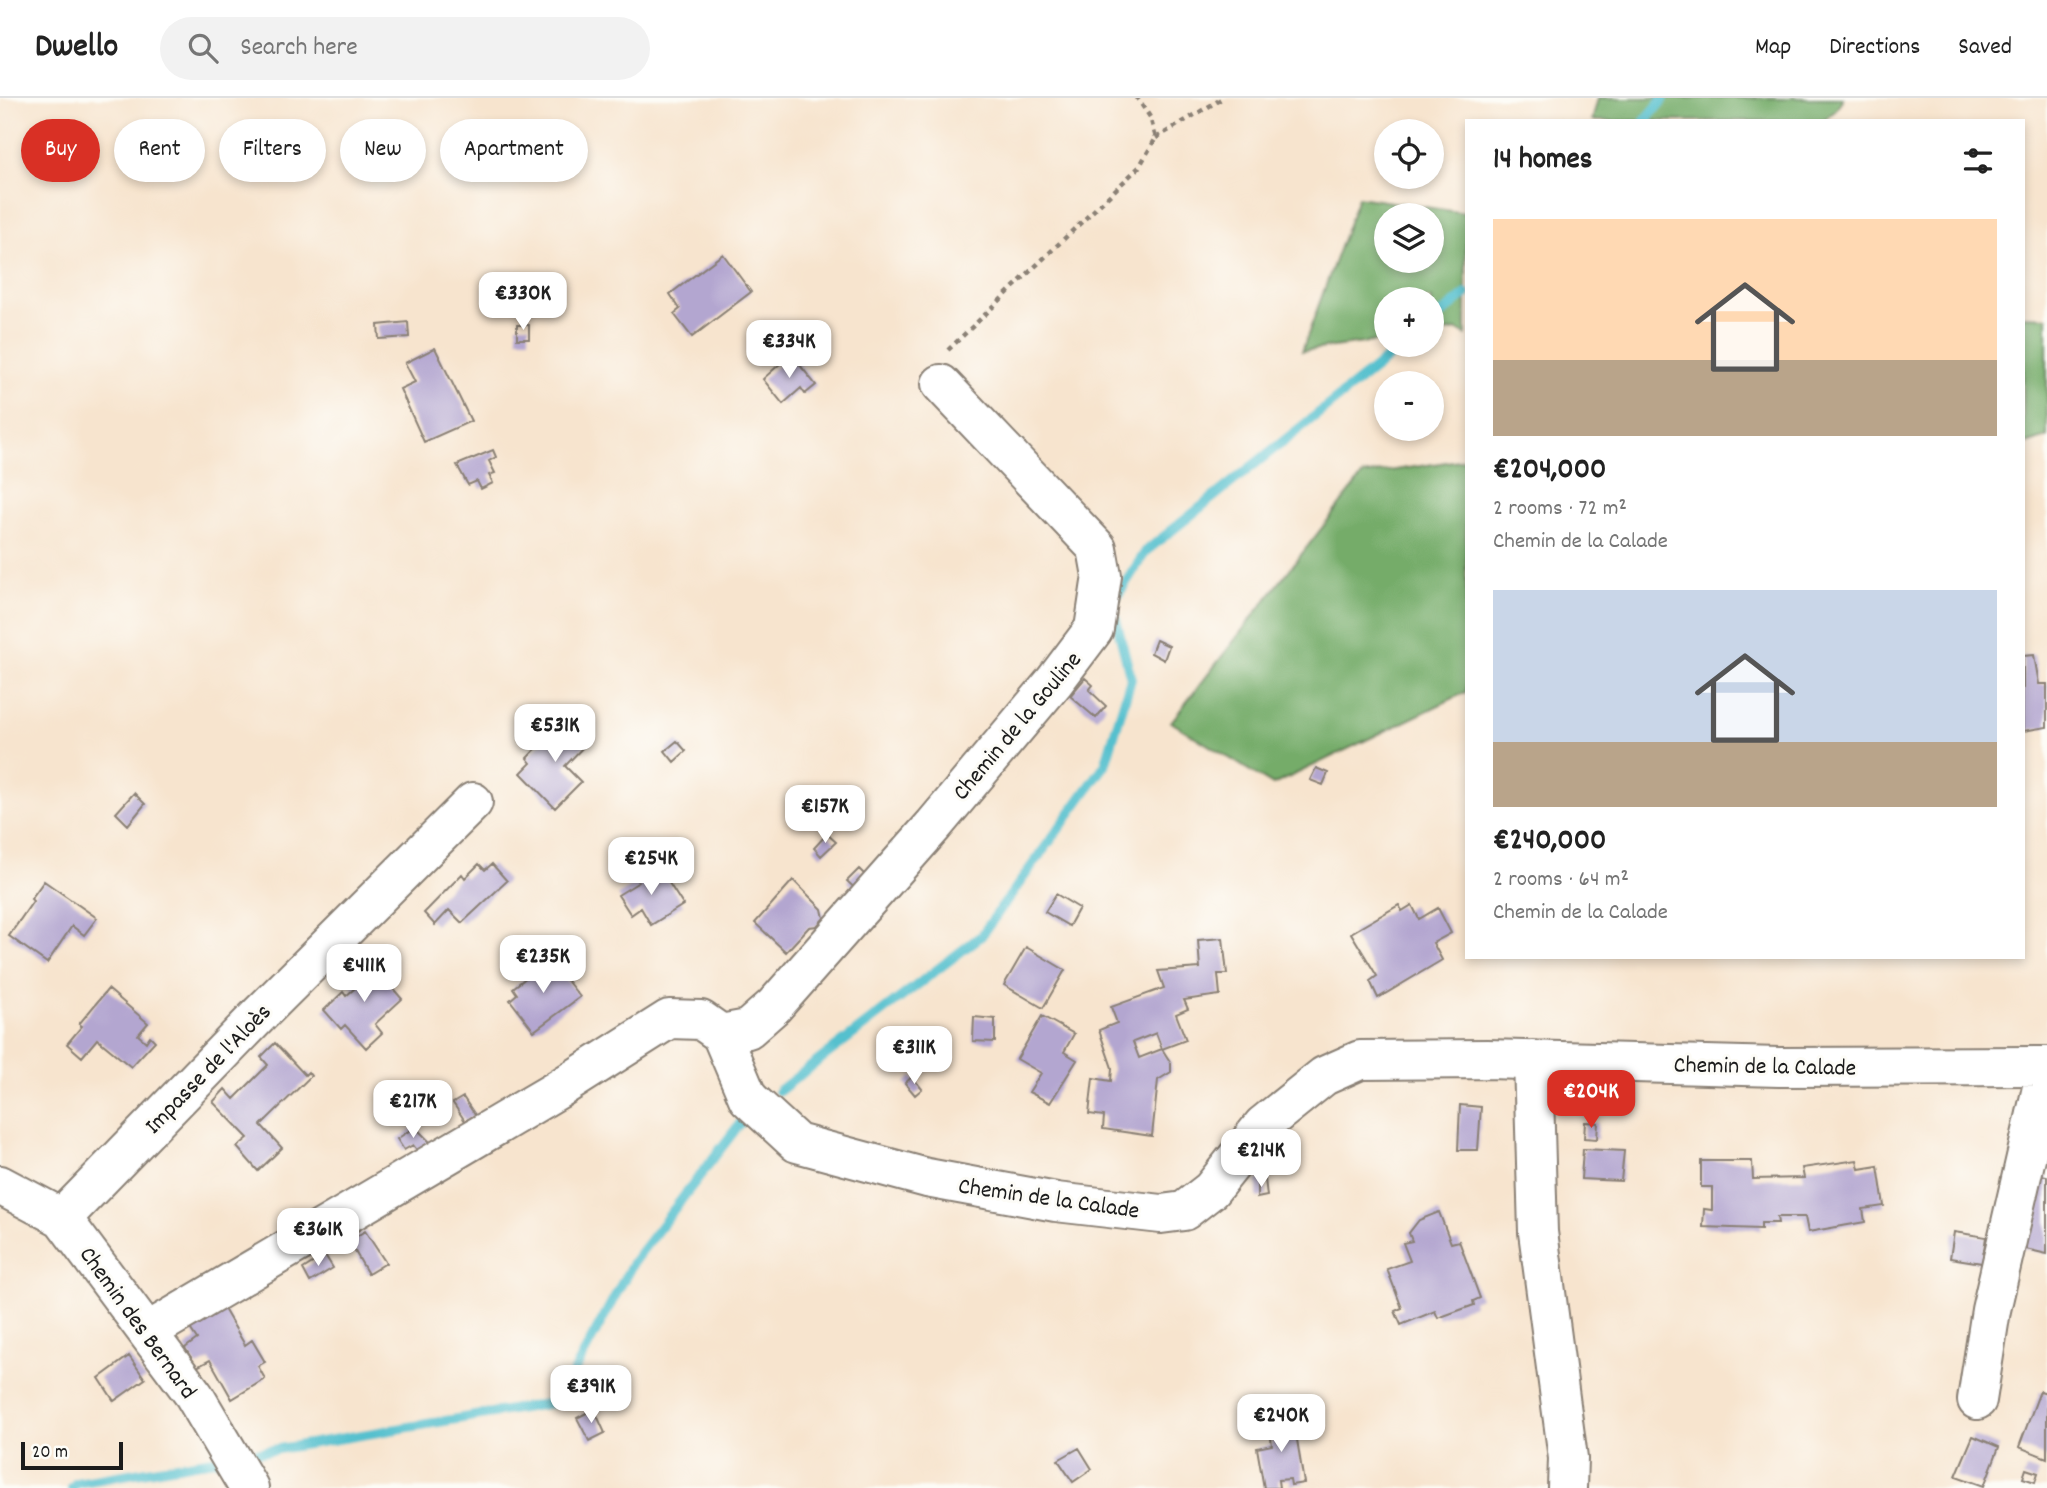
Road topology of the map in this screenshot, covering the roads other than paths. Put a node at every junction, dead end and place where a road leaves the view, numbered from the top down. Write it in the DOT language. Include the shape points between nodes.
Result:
graph roads {
  1 [pos="941,384"];
  2 [pos="473,802"];
  3 [pos="722,1034"];
  4 [pos="1533,1060"];
  5 [pos="2047,1066"];
  6 [pos="0,1185"];
  7 [pos="62,1218"];
  8 [pos="147,1332"];
  9 [pos="1977,1400"];
  10 [pos="246,1483"];
  11 [pos="1567,1488"];
  1 -- 3 [label="street, Chemin de la Gouline" via="1097,548 1102,576 1094,629 934,825 774,1006 748,1028"];
  2 -- 7 [label="street, Impasse de l'Aloès"];
  3 -- 4 [label="street, Chemin de la Calade" via="748,1098 797,1143 927,1178 1056,1202 1161,1214 1184,1211 1212,1190 1263,1125 1324,1076 1360,1060"];
  3 -- 8 [label="street" via="701,1020 668,1019 545,1097"];
  4 -- 5 [label="street, Chemin de la Calade" via="1779,1067"];
  4 -- 11 [label="street" via="1538,1232"];
  5 -- 9 [label="street" via="1991,1310"];
  6 -- 7 [label="street, Chemin des Bernard"];
  7 -- 8 [label="street, Chemin des Bernard"];
  8 -- 10 [label="street, Chemin des Bernard" via="194,1395"];
}
